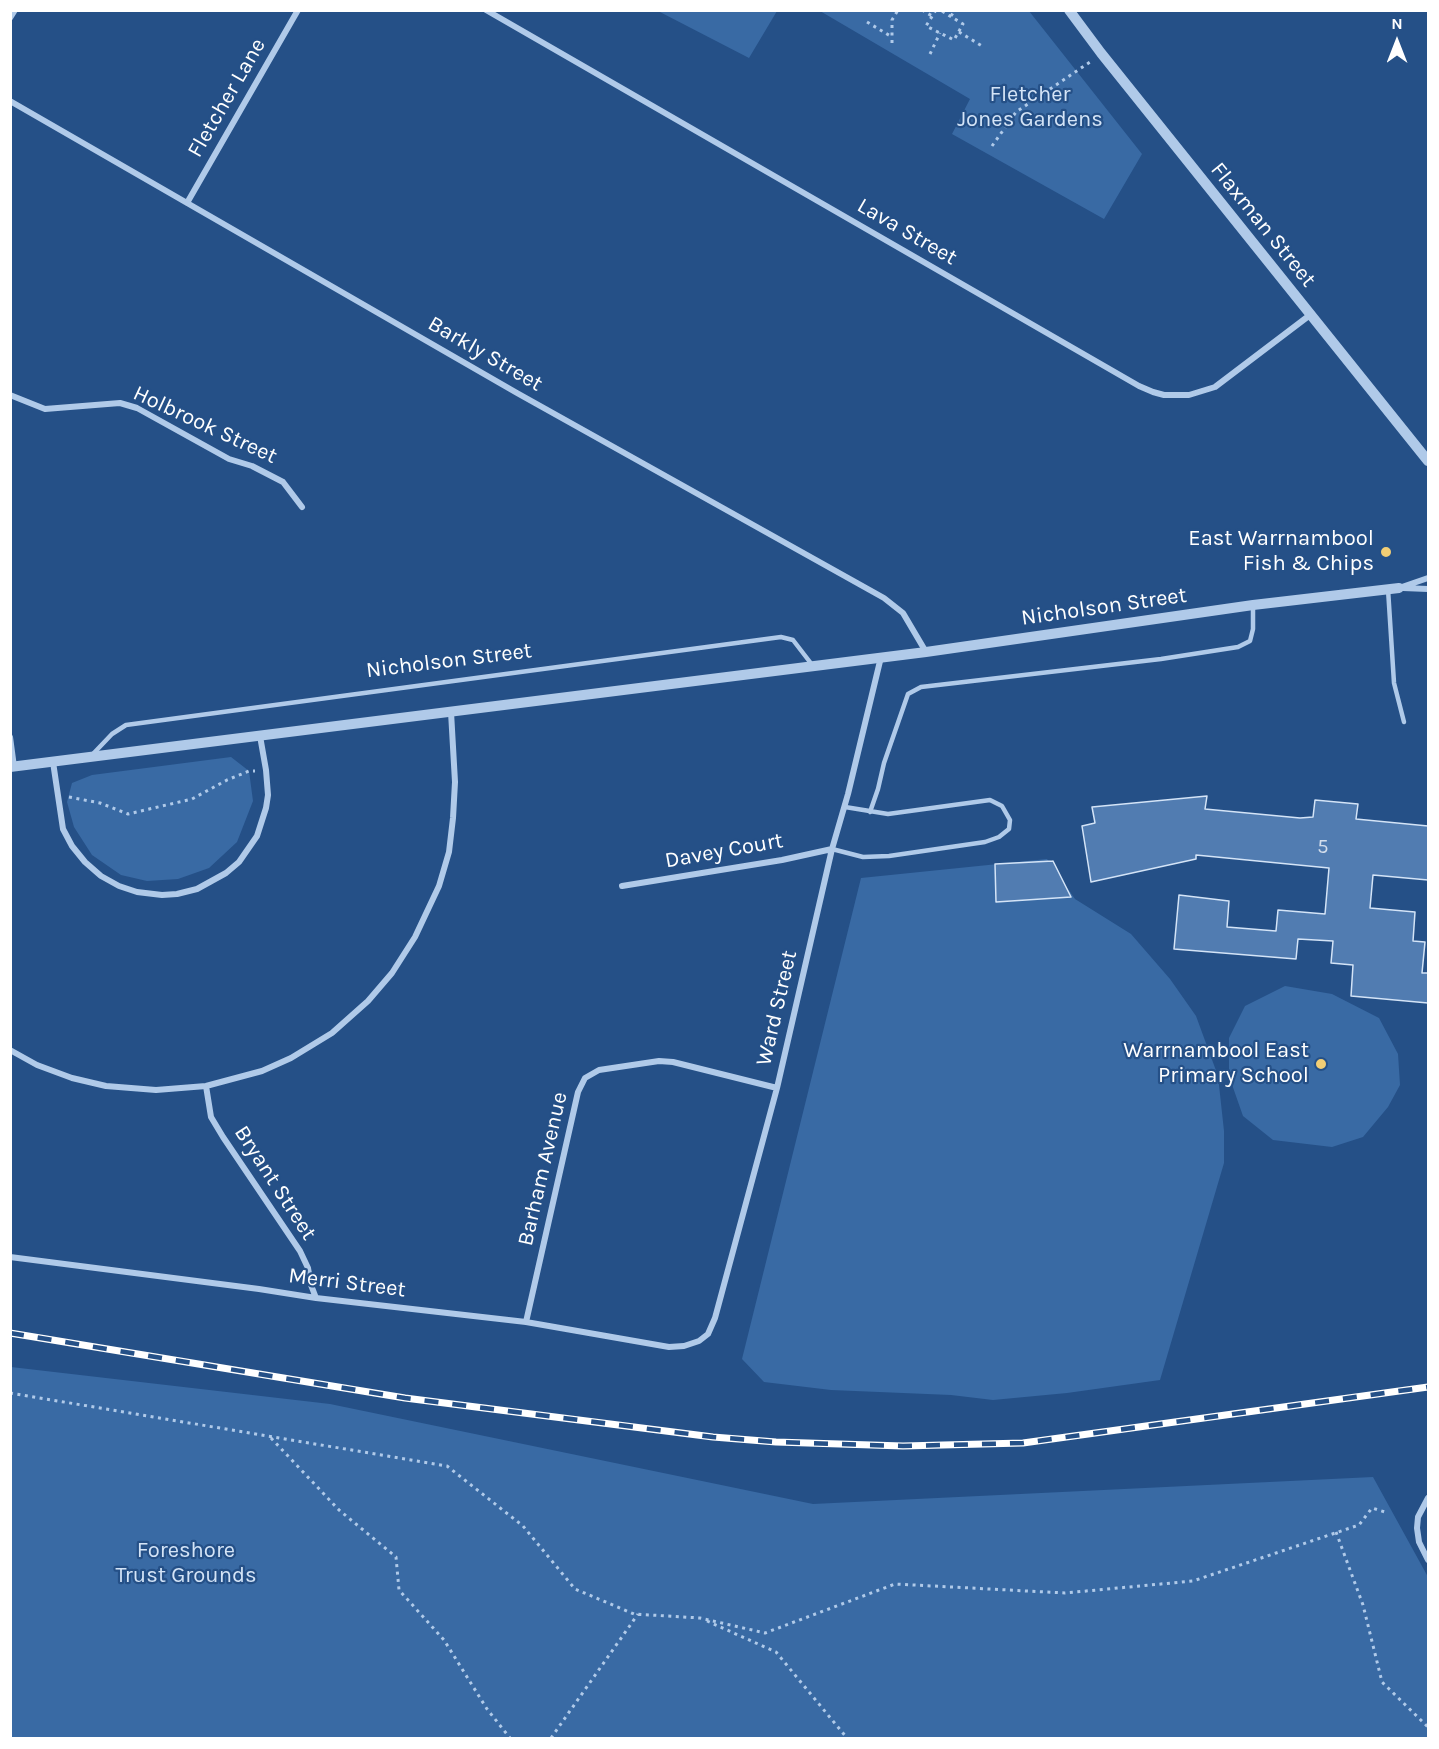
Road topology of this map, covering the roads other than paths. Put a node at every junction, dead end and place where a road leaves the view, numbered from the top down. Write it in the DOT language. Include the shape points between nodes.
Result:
graph roads {
  1 [pos="15,10"];
  2 [pos="298,10"];
  3 [pos="486,10"];
  4 [pos="1069,10"];
  5 [pos="10,18"];
  6 [pos="10,101"];
  7 [pos="187,202"];
  8 [pos="1310,315"];
  9 [pos="10,395"];
  10 [pos="1428,461"];
  11 [pos="302,507"];
  12 [pos="1428,578"];
  13 [pos="1399,588"];
  14 [pos="1388,589"];
  15 [pos="1428,589"];
  16 [pos="1253,605"];
  17 [pos="926,652"];
  18 [pos="881,657"];
  19 [pos="813,666"];
  20 [pos="451,712"];
  21 [pos="1404,722"];
  22 [pos="260,736"];
  23 [pos="10,737"];
  24 [pos="90,757"];
  25 [pos="53,762"];
  26 [pos="12,767"];
  27 [pos="845,807"];
  28 [pos="870,812"];
  29 [pos="832,849"];
  30 [pos="622,886"];
  31 [pos="10,1050"];
  32 [pos="206,1086"];
  33 [pos="777,1088"];
  34 [pos="10,1257"];
  35 [pos="316,1298"];
  36 [pos="526,1322"];
  37 [pos="679,1346"];
  38 [pos="1428,1498"];
  39 [pos="1428,1560"];
  1 -- 5 [label="street"];
  2 -- 7 [label="street, Fletcher Lane"];
  3 -- 8 [label="street, Lava Street" via="1153,392 1178,396 1203,392 1228,378"];
  4 -- 8 [label="street, Flaxman Street"];
  6 -- 7 [label="street, Barkly Street"];
  7 -- 17 [label="street, Barkly Street" via="506,387 884,598 903,613"];
  8 -- 10 [label="street, Flaxman Street"];
  9 -- 11 [label="street, Holbrook Street" via="45,409 120,404 137,408 229,459 283,482"];
  12 -- 13 [label="street, Nicholson Street"];
  13 -- 14 [label="street, Nicholson Street"];
  13 -- 15 [label="street, Nicholson Street"];
  14 -- 16 [label="street, Nicholson Street"];
  14 -- 21 [label="lane" via="1394,683"];
  16 -- 17 [label="street, Nicholson Street"];
  16 -- 28 [label="lane" via="1250,641 1238,647 921,687 908,694"];
  17 -- 18 [label="street, Nicholson Street"];
  18 -- 19 [label="street, Nicholson Street"];
  18 -- 27 [label="street, Ward Street"];
  19 -- 20 [label="street, Nicholson Street"];
  19 -- 24 [label="lane, Nicholson Street" via="793,640 781,637 126,724"];
  20 -- 22 [label="street, Nicholson Street"];
  20 -- 32 [label="street" via="455,782 449,852 423,922 393,973 368,1001 312,1047 262,1071"];
  22 -- 24 [label="street, Nicholson Street"];
  22 -- 25 [label="street" via="268,795 261,826 249,849 226,873 197,889 162,895 119,886 101,876 72,846 63,829"];
  23 -- 26 [label="street"];
  24 -- 25 [label="street, Nicholson Street"];
  25 -- 26 [label="street, Nicholson Street"];
  27 -- 28 [label="lane"];
  27 -- 29 [label="street, Ward Street"];
  28 -- 29 [label="lane" via="888,814 990,800 1002,806 1010,820 1009,829 985,842 889,856 863,857"];
  29 -- 30 [label="street, Davey Court"];
  29 -- 33 [label="street, Ward Street"];
  31 -- 32 [label="street" via="37,1065 106,1086 156,1090"];
  32 -- 35 [label="street, Bryant Street" via="212,1117 300,1251"];
  33 -- 36 [label="street, Barham Avenue" via="659,1061 599,1070 585,1078 578,1092"];
  33 -- 37 [label="street, Ward Street" via="715,1318 708,1334 699,1341"];
  34 -- 35 [label="street, Merri Street"];
  35 -- 36 [label="street, Merri Street"];
  36 -- 37 [label="street, Merri Street"];
  38 -- 39 [label="street" via="1417,1528"];
}
